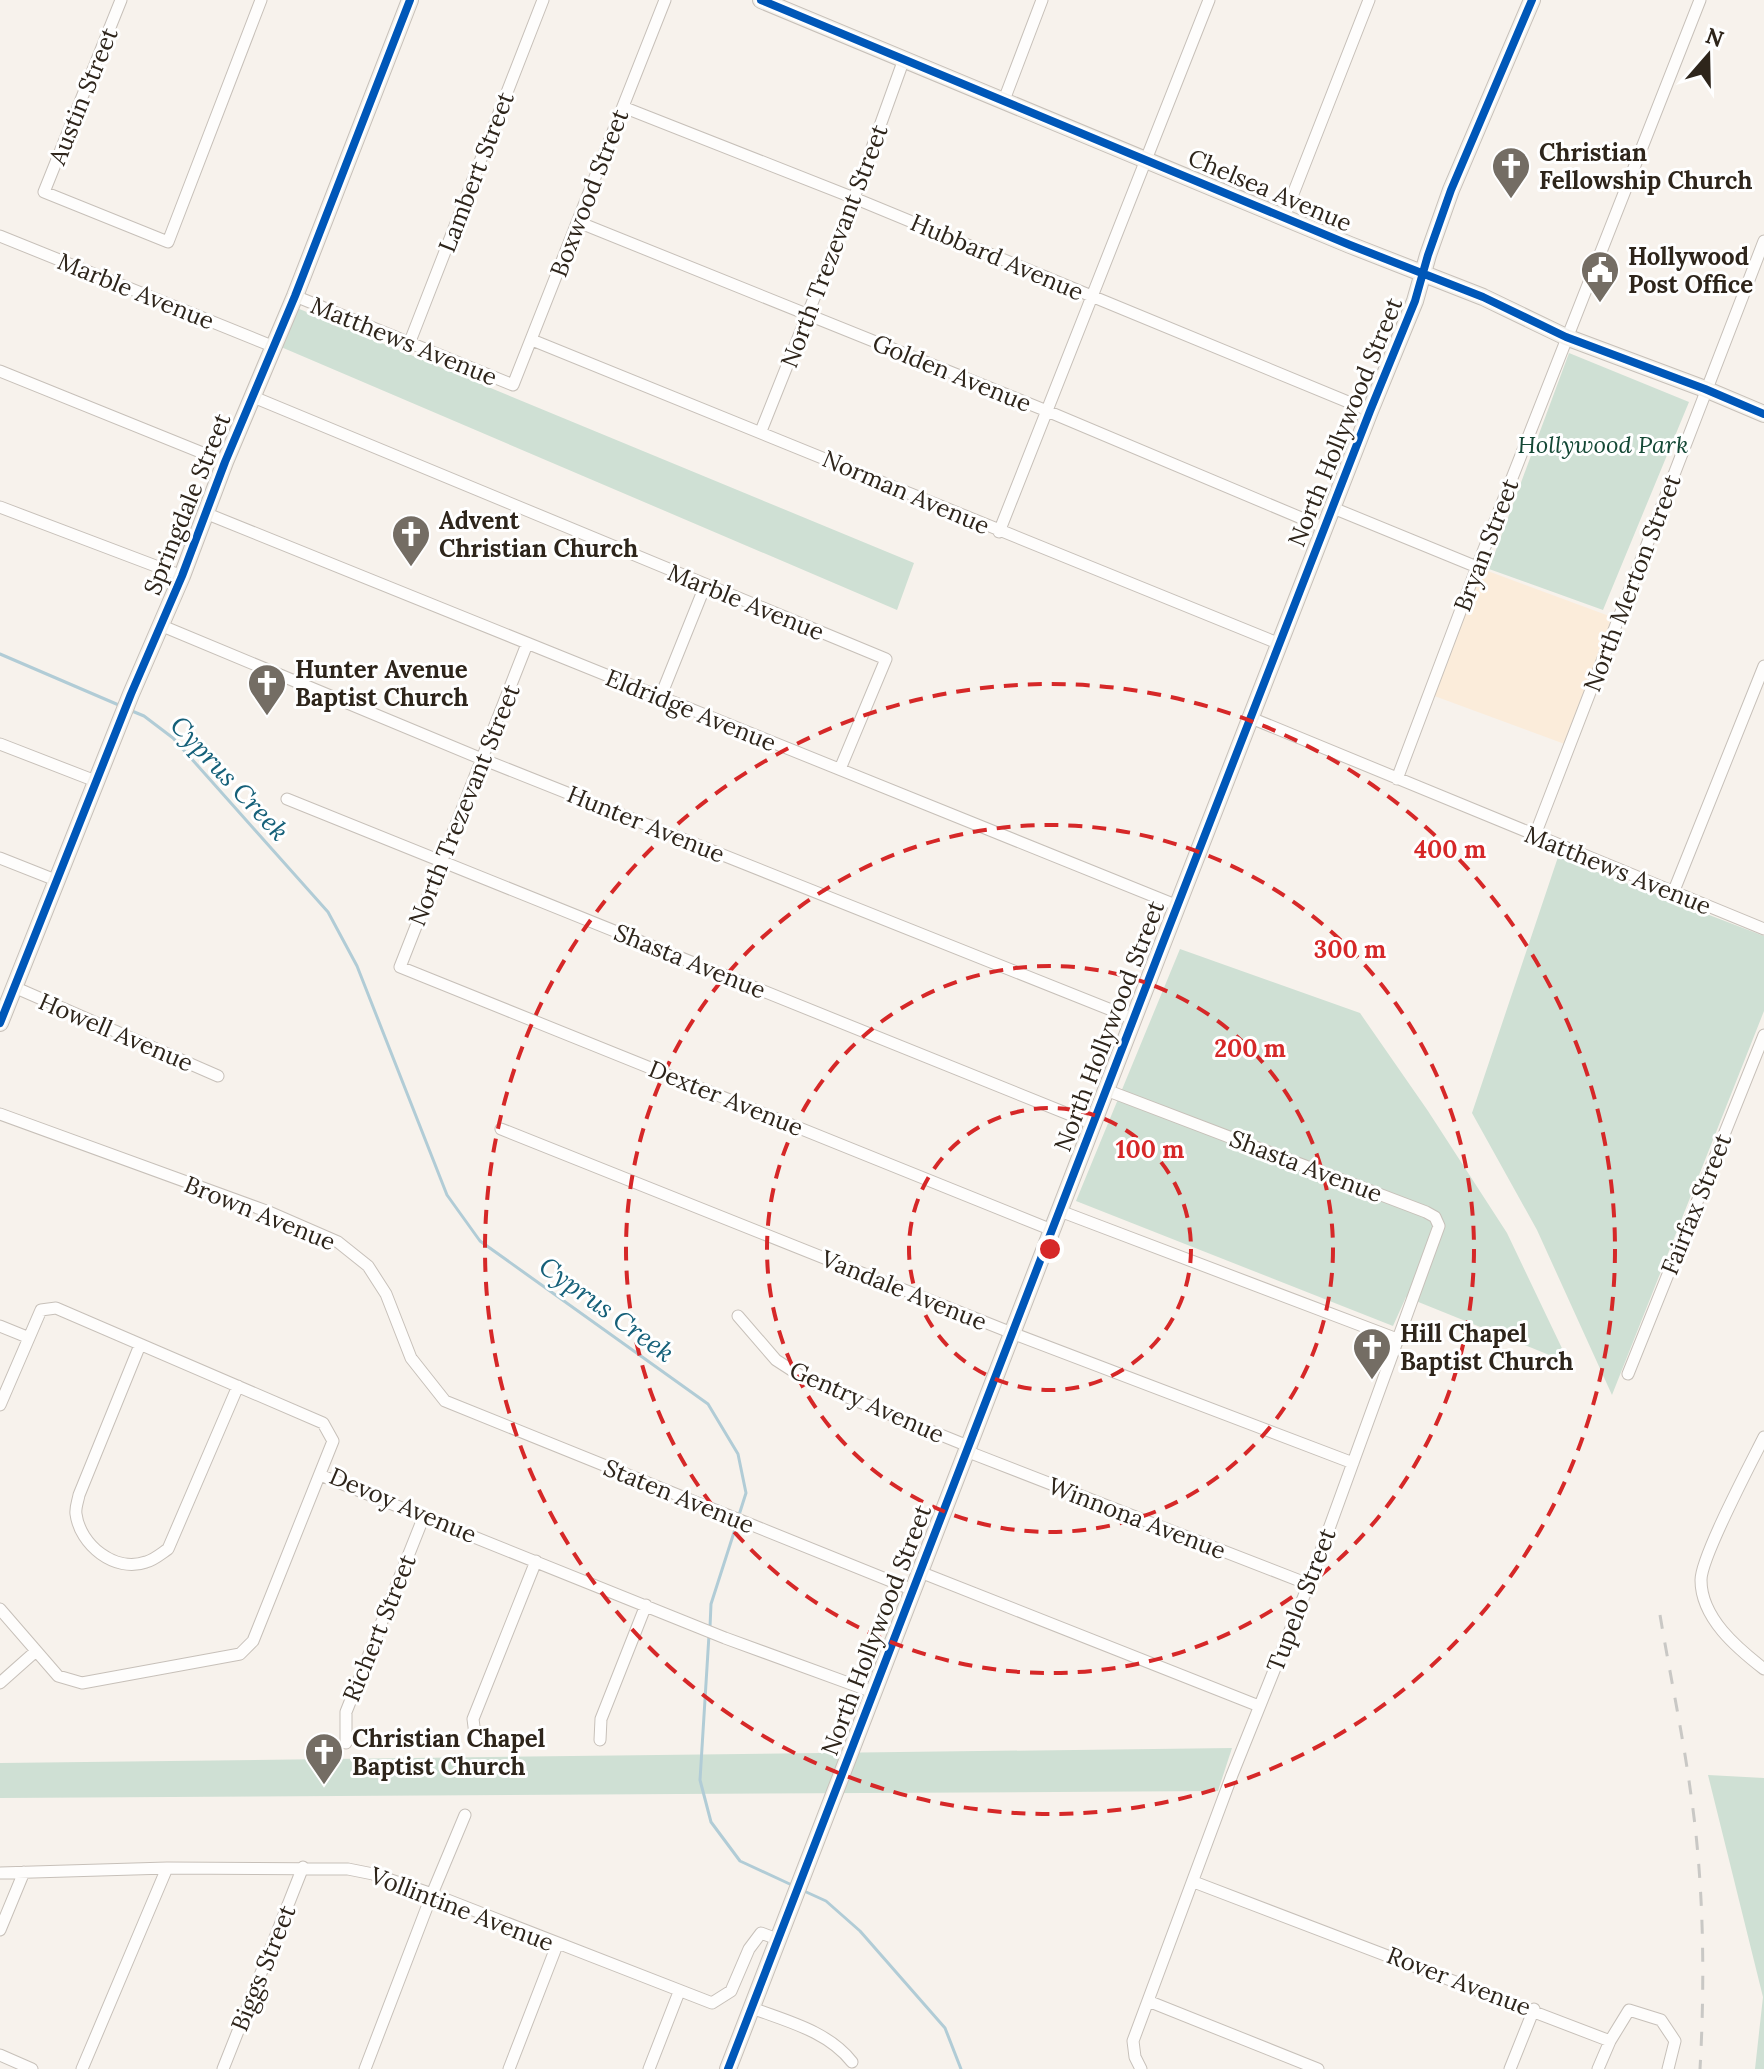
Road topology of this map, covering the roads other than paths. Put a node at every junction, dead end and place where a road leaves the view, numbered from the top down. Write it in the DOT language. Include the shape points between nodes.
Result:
graph roads {
  1 [pos="121,0"];
  2 [pos="261,0"];
  3 [pos="410,0"];
  4 [pos="543,0"];
  5 [pos="665,0"];
  6 [pos="1042,0"];
  7 [pos="1209,0"];
  8 [pos="1369,0"];
  9 [pos="1532,0"];
  10 [pos="1700,0"];
  11 [pos="768,1"];
  12 [pos="904,59"];
  13 [pos="1004,100"];
  14 [pos="623,107"];
  15 [pos="1145,159"];
  16 [pos="854,198"];
  17 [pos="1284,217"];
  18 [pos="578,222"];
  19 [pos="0,236"];
  20 [pos="1764,241"];
  21 [pos="1422,274"];
  22 [pos="295,296"];
  23 [pos="1090,296"];
  24 [pos="808,316"];
  25 [pos="1566,337"];
  26 [pos="532,340"];
  27 [pos="409,344"];
  28 [pos="272,346"];
  29 [pos="0,371"];
  30 [pos="513,385"];
  31 [pos="1705,389"];
  32 [pos="251,396"];
  33 [pos="1047,411"];
  34 [pos="1370,411"];
  35 [pos="1764,414"];
  36 [pos="761,431"];
  37 [pos="225,462"];
  38 [pos="0,507"];
  39 [pos="1333,508"];
  40 [pos="205,513"];
  41 [pos="1325,528"];
  42 [pos="999,532"];
  43 [pos="1477,567"];
  44 [pos="182,576"];
  45 [pos="705,586"];
  46 [pos="160,625"];
  47 [pos="527,644"];
  48 [pos="1280,644"];
  49 [pos="1764,666"];
  50 [pos="660,698"];
  51 [pos="1251,718"];
  52 [pos="0,744"];
  53 [pos="482,759"];
  54 [pos="840,769"];
  55 [pos="1397,779"];
  56 [pos="98,782"];
  57 [pos="287,799"];
  58 [pos="1535,835"];
  59 [pos="0,858"];
  60 [pos="441,860"];
  61 [pos="58,881"];
  62 [pos="1673,893"];
  63 [pos="1178,906"];
  64 [pos="1764,929"];
  65 [pos="400,967"];
  66 [pos="8,995"];
  67 [pos="1134,1019"];
  68 [pos="0,1023"];
  69 [pos="1764,1035"];
  70 [pos="218,1076"];
  71 [pos="1106,1090"];
  72 [pos="0,1114"];
  73 [pos="1093,1124"];
  74 [pos="501,1129"];
  75 [pos="1417,1208"];
  76 [pos="1060,1211"];
  77 [pos="1052,1230"];
  78 [pos="738,1316"];
  79 [pos="0,1326"];
  80 [pos="1012,1333"];
  81 [pos="27,1337"];
  82 [pos="1397,1339"];
  83 [pos="140,1345"];
  84 [pos="1628,1374"];
  85 [pos="238,1386"];
  86 [pos="445,1401"];
  87 [pos="0,1405"];
  88 [pos="1764,1437"];
  89 [pos="967,1449"];
  90 [pos="1353,1463"];
  91 [pos="320,1475"];
  92 [pos="424,1516"];
  93 [pos="536,1561"];
  94 [pos="920,1572"];
  95 [pos="1308,1584"];
  96 [pos="913,1590"];
  97 [pos="646,1605"];
  98 [pos="0,1609"];
  99 [pos="36,1651"];
  100 [pos="1764,1669"];
  101 [pos="0,1683"];
  102 [pos="873,1692"];
  103 [pos="1259,1706"];
  104 [pos="600,1740"];
  105 [pos="476,1742"];
  106 [pos="346,1743"];
  107 [pos="465,1815"];
  108 [pos="303,1867"];
  109 [pos="167,1868"];
  110 [pos="24,1872"];
  111 [pos="0,1873"];
  112 [pos="1194,1882"];
  113 [pos="432,1894"];
  114 [pos="0,1930"];
  115 [pos="777,1939"];
  116 [pos="557,1945"];
  117 [pos="679,1992"];
  118 [pos="1148,2001"];
  119 [pos="752,2008"];
  120 [pos="1534,2009"];
  121 [pos="1610,2041"];
  122 [pos="0,2055"];
  123 [pos="852,2062"];
  124 [pos="1668,2068"];
  125 [pos="32,2069"];
  126 [pos="82,2069"];
  127 [pos="223,2069"];
  128 [pos="365,2069"];
  129 [pos="509,2069"];
  130 [pos="649,2069"];
  131 [pos="728,2069"];
  132 [pos="1141,2069"];
  133 [pos="1318,2069"];
  134 [pos="1510,2069"];
  135 [pos="1598,2069"];
  1 -- 2 [label="street, Austin Street" via="44,192 168,242"];
  3 -- 22 [label="main road, Springdale Street"];
  4 -- 27 [label="street, Lambert Street"];
  5 -- 14 [label="street, Boxwood Street"];
  6 -- 13 [label="street"];
  7 -- 15 [label="street"];
  8 -- 17 [label="street"];
  9 -- 21 [label="main road, North Hollywood Street" via="1451,190"];
  10 -- 25 [label="street, Bryan Street"];
  11 -- 12 [label="main road, Chelsea Avenue"];
  12 -- 13 [label="main road, Chelsea Avenue"];
  12 -- 16 [label="street, North Trezevant Street"];
  13 -- 15 [label="main road, Chelsea Avenue"];
  14 -- 16 [label="street, Hubbard Avenue"];
  14 -- 18 [label="street, Boxwood Street"];
  15 -- 17 [label="main road, Chelsea Avenue"];
  15 -- 23 [label="street"];
  16 -- 23 [label="street, Hubbard Avenue"];
  16 -- 24 [label="street, North Trezevant Street"];
  17 -- 21 [label="main road, Chelsea Avenue"];
  18 -- 24 [label="street, Golden Avenue"];
  18 -- 26 [label="street, Boxwood Street"];
  19 -- 28 [label="street, Marble Avenue"];
  20 -- 31 [label="street, North Merton Street"];
  21 -- 25 [label="main road, Chelsea Avenue"];
  21 -- 34 [label="main road, North Hollywood Street"];
  22 -- 27 [label="street, Matthews Avenue"];
  22 -- 28 [label="main road, Springdale Street"];
  23 -- 33 [label="street"];
  23 -- 34 [label="street, Hubbard Avenue"];
  24 -- 33 [label="street, Golden Avenue"];
  24 -- 36 [label="street, North Trezevant Street"];
  25 -- 31 [label="main road, Chelsea Avenue"];
  25 -- 43 [label="street, Bryan Street"];
  26 -- 30 [label="street, Boxwood Street"];
  26 -- 36 [label="street, Norman Avenue"];
  27 -- 30 [label="street, Matthews Avenue"];
  28 -- 32 [label="main road, Springdale Street"];
  29 -- 37 [label="street"];
  31 -- 35 [label="main road, Chelsea Avenue"];
  31 -- 58 [label="street, North Merton Street"];
  32 -- 37 [label="main road, Springdale Street"];
  32 -- 45 [label="street, Marble Avenue"];
  33 -- 41 [label="street, Golden Avenue"];
  33 -- 42 [label="street"];
  34 -- 39 [label="main road, North Hollywood Street"];
  36 -- 42 [label="street, Norman Avenue"];
  37 -- 40 [label="main road, Springdale Street"];
  38 -- 44 [label="street"];
  39 -- 41 [label="main road, North Hollywood Street"];
  39 -- 43 [label="street"];
  40 -- 44 [label="main road, Springdale Street"];
  40 -- 47 [label="street, Eldridge Avenue"];
  41 -- 48 [label="main road, North Hollywood Street"];
  42 -- 48 [label="street, Norman Avenue"];
  43 -- 55 [label="street, Bryan Street"];
  44 -- 46 [label="main road, Springdale Street"];
  45 -- 50 [label="street"];
  45 -- 54 [label="street, Marble Avenue" via="886,659"];
  46 -- 53 [label="street, Hunter Avenue"];
  46 -- 56 [label="main road, Springdale Street"];
  47 -- 50 [label="street, Eldridge Avenue"];
  47 -- 53 [label="street, North Trezevant Street"];
  48 -- 51 [label="main road, North Hollywood Street"];
  49 -- 62 [label="street"];
  50 -- 54 [label="street, Eldridge Avenue"];
  51 -- 55 [label="street, Matthews Avenue"];
  51 -- 63 [label="main road, North Hollywood Street"];
  52 -- 56 [label="street"];
  53 -- 60 [label="street, North Trezevant Street"];
  53 -- 67 [label="street, Hunter Avenue"];
  54 -- 63 [label="street, Eldridge Avenue"];
  55 -- 58 [label="street, Matthews Avenue"];
  56 -- 61 [label="main road, Springdale Street"];
  57 -- 60 [label="street, Shasta Avenue"];
  58 -- 62 [label="street, Matthews Avenue"];
  59 -- 61 [label="street"];
  60 -- 65 [label="street, North Trezevant Street"];
  60 -- 73 [label="street, Shasta Avenue"];
  61 -- 66 [label="main road, Springdale Street"];
  62 -- 64 [label="street, Matthews Avenue"];
  63 -- 67 [label="main road, North Hollywood Street"];
  65 -- 77 [label="street, Dexter Avenue"];
  66 -- 68 [label="main road, Springdale Street"];
  66 -- 70 [label="street, Howell Avenue"];
  67 -- 71 [label="main road, North Hollywood Street"];
  69 -- 84 [label="street, Fairfax Street"];
  71 -- 73 [label="main road, North Hollywood Street"];
  71 -- 75 [label="street, Shasta Avenue"];
  72 -- 86 [label="street, Brown Avenue" via="338,1242 368,1266 386,1294 411,1358"];
  73 -- 76 [label="main road, North Hollywood Street"];
  74 -- 80 [label="street, Vandale Avenue"];
  75 -- 82 [label="street, Tupelo Street" via="1435,1217 1439,1232"];
  76 -- 77 [label="main road, North Hollywood Street"];
  76 -- 82 [label="street"];
  77 -- 80 [label="main road, North Hollywood Street"];
  78 -- 89 [label="street, Gentry Avenue" via="776,1360 810,1382"];
  79 -- 81 [label="street"];
  80 -- 89 [label="main road, North Hollywood Street"];
  80 -- 90 [label="street, Vandale Avenue"];
  81 -- 83 [label="street, Devoy Avenue" via="41,1310 56,1308"];
  81 -- 87 [label="street"];
  82 -- 90 [label="street, Tupelo Street"];
  83 -- 85 [label="street, Devoy Avenue"];
  83 -- 85 [label="street" via="76,1513 83,1533 120,1565 146,1563 168,1549"];
  85 -- 91 [label="street, Devoy Avenue" via="323,1423 333,1441"];
  86 -- 96 [label="street, Staten Avenue"];
  88 -- 100 [label="street" via="1701,1579 1720,1628"];
  89 -- 94 [label="main road, North Hollywood Street"];
  89 -- 95 [label="street, Winnona Avenue"];
  90 -- 95 [label="street, Tupelo Street"];
  91 -- 92 [label="street, Devoy Avenue"];
  91 -- 99 [label="street" via="253,1641 240,1654 82,1683 58,1676"];
  92 -- 93 [label="street, Devoy Avenue"];
  92 -- 106 [label="street, Richert Street" via="346,1712"];
  93 -- 97 [label="street, Devoy Avenue"];
  93 -- 105 [label="street" via="473,1719"];
  94 -- 96 [label="main road, North Hollywood Street"];
  94 -- 103 [label="street"];
  95 -- 103 [label="street, Tupelo Street"];
  96 -- 102 [label="main road, North Hollywood Street"];
  97 -- 102 [label="street, Devoy Avenue"];
  97 -- 104 [label="street" via="601,1719"];
  98 -- 99 [label="street"];
  99 -- 101 [label="street"];
  102 -- 115 [label="main road, North Hollywood Street"];
  103 -- 112 [label="street, Tupelo Street"];
  107 -- 113 [label="street"];
  108 -- 109 [label="street, Vollintine Avenue"];
  108 -- 113 [label="street, Vollintine Avenue" via="373,1874"];
  108 -- 127 [label="street, Biggs Street"];
  109 -- 110 [label="street, Vollintine Avenue"];
  109 -- 126 [label="street"];
  110 -- 111 [label="street, Vollintine Avenue"];
  110 -- 114 [label="street"];
  112 -- 118 [label="street, Tupelo Street"];
  112 -- 120 [label="street, Rover Avenue"];
  113 -- 116 [label="street, Vollintine Avenue"];
  113 -- 128 [label="street"];
  115 -- 117 [label="street, Vollintine Avenue" via="761,1933 731,1991 712,2003"];
  115 -- 119 [label="main road, North Hollywood Street"];
  116 -- 117 [label="street, Vollintine Avenue"];
  116 -- 129 [label="street"];
  117 -- 130 [label="street"];
  118 -- 132 [label="street, Tupelo Street" via="1133,2041"];
  118 -- 133 [label="street"];
  119 -- 123 [label="street" via="818,2034"];
  119 -- 131 [label="main road, North Hollywood Street"];
  120 -- 121 [label="street, Rover Avenue"];
  120 -- 134 [label="street"];
  121 -- 124 [label="street" via="1629,2010 1661,2020 1675,2041"];
  121 -- 135 [label="street"];
  122 -- 125 [label="street"];
}
